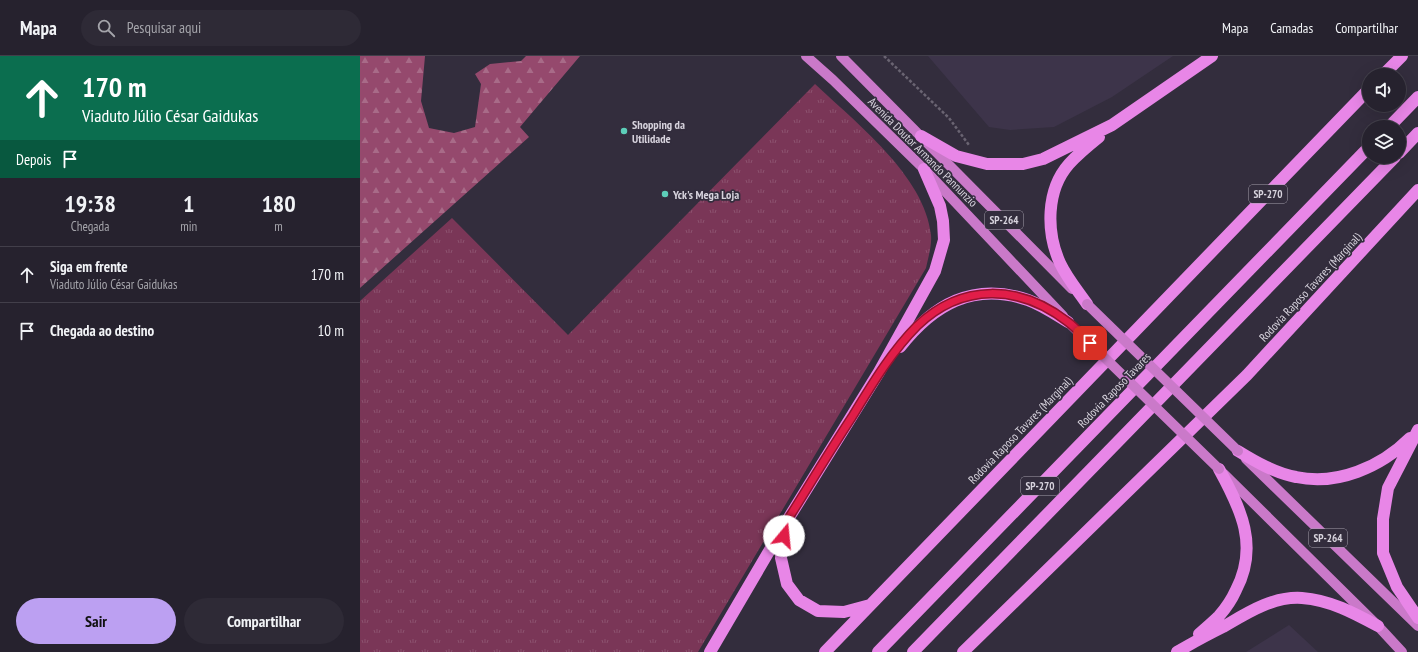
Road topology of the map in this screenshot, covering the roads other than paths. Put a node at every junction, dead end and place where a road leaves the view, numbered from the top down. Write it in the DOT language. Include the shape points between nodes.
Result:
graph roads {
  1 [pos="806,56"];
  2 [pos="841,56"];
  3 [pos="1212,56"];
  4 [pos="1395,56"];
  5 [pos="1402,56"];
  6 [pos="1385,68"];
  7 [pos="1390,68"];
  8 [pos="1362,95"];
  9 [pos="1418,97"];
  10 [pos="1396,120"];
  11 [pos="1112,125"];
  12 [pos="1418,133"];
  13 [pos="921,136"];
  14 [pos="1406,145"];
  15 [pos="1362,154"];
  16 [pos="1388,164"];
  17 [pos="924,169"];
  18 [pos="1418,190"];
  19 [pos="1087,304"];
  20 [pos="1068,322"];
  21 [pos="879,372"];
  22 [pos="1417,431"];
  23 [pos="1238,451"];
  24 [pos="1219,469"];
  25 [pos="785,524"];
  26 [pos="870,605"];
  27 [pos="1418,618"];
  28 [pos="1378,626"];
  29 [pos="1418,626"];
  30 [pos="985,630"];
  31 [pos="1180,650"];
  32 [pos="710,652"];
  33 [pos="825,652"];
  34 [pos="878,652"];
  35 [pos="913,652"];
  36 [pos="963,652"];
  37 [pos="969,652"];
  38 [pos="1402,652"];
  1 -- 17 [label="main road, Avenida Doutor Armando Pannunzio"];
  2 -- 13 [label="main road, Avenida Doutor Armando Pannunzio"];
  3 -- 11 [label="highway"];
  4 -- 6 [label="highway"];
  5 -- 7 [label="highway"];
  8 -- 26 [label="highway, Rodovia Raposo Tavares (Marginal) / SP-270"];
  9 -- 10 [label="highway"];
  11 -- 13 [label="highway" via="1043,159 1023,164 987,164 970,160 956,156"];
  11 -- 19 [label="highway" via="1069,164 1061,176 1050,215 1055,250 1060,264"];
  12 -- 14 [label="highway"];
  13 -- 19 [label="main road, Avenida Doutor Armando Pannunzio / SP-264"];
  15 -- 34 [label="highway, Rodovia Raposo Tavares / SP-270"];
  16 -- 35 [label="highway, SP-270"];
  17 -- 20 [label="main road, Avenida Doutor Armando Pannunzio / SP-264"];
  17 -- 21 [label="highway" via="940,206 943,245 935,271"];
  18 -- 30 [label="highway, Rodovia Raposo Tavares (Marginal)" via="1247,375"];
  19 -- 23 [label="main road, SP-264, bridge"];
  20 -- 21 [label="highway" via="1046,308 1009,294 974,294 946,304 917,326"];
  20 -- 24 [label="main road, SP-264, bridge"];
  21 -- 25 [label="highway"];
  22 -- 23 [label="highway" via="1384,459 1348,475 1331,479 1313,480 1290,476 1263,466"];
  22 -- 27 [label="highway" via="1388,488 1384,519 1384,553 1397,587"];
  23 -- 29 [label="main road, SP-264"];
  24 -- 28 [label="main road, SP-264"];
  24 -- 31 [label="highway" via="1240,512 1246,535 1247,558 1241,582 1232,599 1220,615"];
  25 -- 26 [label="highway" via="781,558 787,584 799,600 818,611 844,612"];
  25 -- 32 [label="highway"];
  26 -- 33 [label="highway, Rodovia Raposo Tavares (Marginal) / SP-270"];
  28 -- 31 [label="highway" via="1330,604 1301,598 1286,598 1250,611"];
  28 -- 38 [label="main road, SP-264"];
  30 -- 36 [label="highway, Rodovia Raposo Tavares (Marginal)"];
  30 -- 37 [label="highway"];
}
